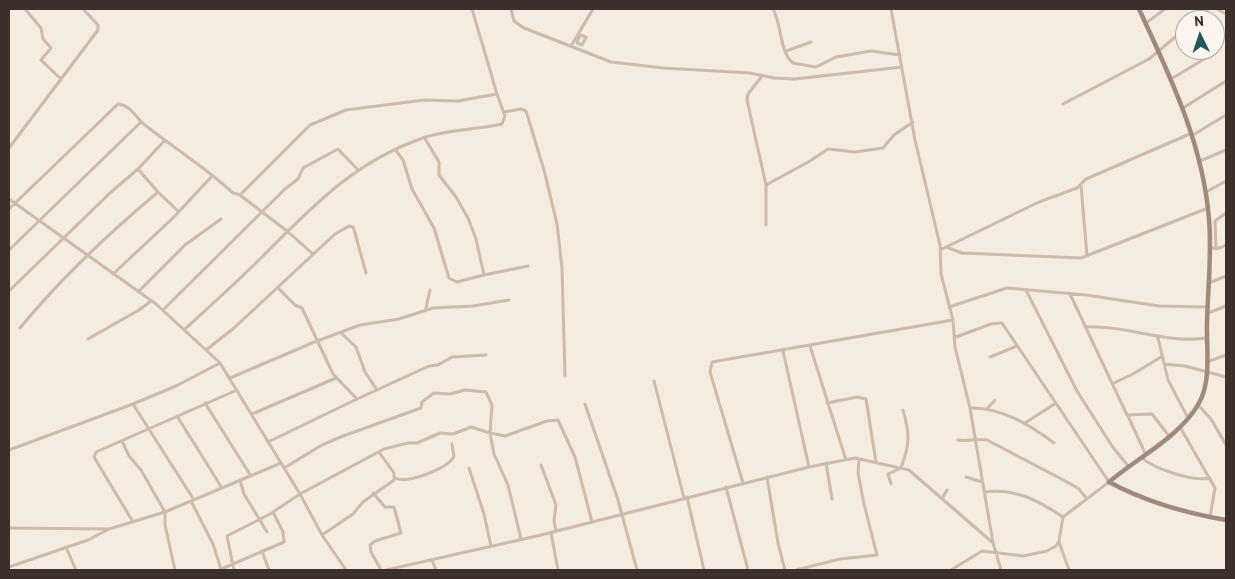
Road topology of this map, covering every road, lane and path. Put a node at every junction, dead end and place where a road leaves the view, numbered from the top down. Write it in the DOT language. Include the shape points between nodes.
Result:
graph roads {
  1 [pos="24,9"];
  2 [pos="84,9"];
  3 [pos="472,9"];
  4 [pos="511,9"];
  5 [pos="594,9"];
  6 [pos="773,9"];
  7 [pos="891,9"];
  8 [pos="1139,9"];
  9 [pos="1165,9"];
  10 [pos="1217,9"];
  11 [pos="1226,14"];
  12 [pos="1146,23"];
  13 [pos="1175,38"];
  14 [pos="811,42"];
  15 [pos="571,46"];
  16 [pos="786,51"];
  17 [pos="1158,52"];
  18 [pos="900,55"];
  19 [pos="1203,60"];
  20 [pos="902,67"];
  21 [pos="762,76"];
  22 [pos="61,79"];
  23 [pos="1170,80"];
  24 [pos="1226,81"];
  25 [pos="498,94"];
  26 [pos="1062,104"];
  27 [pos="1182,108"];
  28 [pos="504,112"];
  29 [pos="1226,115"];
  30 [pos="141,122"];
  31 [pos="913,122"];
  32 [pos="1193,134"];
  33 [pos="424,137"];
  34 [pos="165,140"];
  35 [pos="9,148"];
  36 [pos="395,148"];
  37 [pos="1226,150"];
  38 [pos="1200,161"];
  39 [pos="138,169"];
  40 [pos="358,170"];
  41 [pos="212,176"];
  42 [pos="1226,181"];
  43 [pos="766,185"];
  44 [pos="1081,185"];
  45 [pos="158,192"];
  46 [pos="1206,192"];
  47 [pos="240,195"];
  48 [pos="9,199"];
  49 [pos="16,204"];
  50 [pos="1208,208"];
  51 [pos="9,209"];
  52 [pos="178,211"];
  53 [pos="262,213"];
  54 [pos="1226,213"];
  55 [pos="221,219"];
  56 [pos="39,220"];
  57 [pos="766,225"];
  58 [pos="287,231"];
  59 [pos="65,238"];
  60 [pos="1226,245"];
  61 [pos="946,247"];
  62 [pos="1213,248"];
  63 [pos="9,250"];
  64 [pos="940,250"];
  65 [pos="313,254"];
  66 [pos="86,256"];
  67 [pos="1087,256"];
  68 [pos="528,266"];
  69 [pos="366,273"];
  70 [pos="112,274"];
  71 [pos="484,275"];
  72 [pos="1226,276"];
  73 [pos="1209,283"];
  74 [pos="278,288"];
  75 [pos="430,290"];
  76 [pos="1026,290"];
  77 [pos="9,291"];
  78 [pos="138,292"];
  79 [pos="1070,294"];
  80 [pos="509,300"];
  81 [pos="151,301"];
  82 [pos="1226,306"];
  83 [pos="949,307"];
  84 [pos="1208,307"];
  85 [pos="426,309"];
  86 [pos="163,310"];
  87 [pos="1207,314"];
  88 [pos="953,320"];
  89 [pos="1085,327"];
  90 [pos="20,328"];
  91 [pos="186,330"];
  92 [pos="341,332"];
  93 [pos="956,337"];
  94 [pos="1158,338"];
  95 [pos="1207,338"];
  96 [pos="88,339"];
  97 [pos="318,340"];
  98 [pos="810,346"];
  99 [pos="1018,346"];
  100 [pos="206,350"];
  101 [pos="783,350"];
  102 [pos="486,355"];
  103 [pos="1226,355"];
  104 [pos="990,357"];
  105 [pos="1162,357"];
  106 [pos="1206,362"];
  107 [pos="220,363"];
  108 [pos="1164,364"];
  109 [pos="1206,371"];
  110 [pos="565,376"];
  111 [pos="1226,377"];
  112 [pos="230,378"];
  113 [pos="336,378"];
  114 [pos="654,381"];
  115 [pos="1114,383"];
  116 [pos="237,390"];
  117 [pos="377,390"];
  118 [pos="357,399"];
  119 [pos="995,400"];
  120 [pos="205,403"];
  121 [pos="827,403"];
  122 [pos="1056,403"];
  123 [pos="133,404"];
  124 [pos="586,404"];
  125 [pos="1198,405"];
  126 [pos="970,408"];
  127 [pos="987,409"];
  128 [pos="903,410"];
  129 [pos="252,414"];
  130 [pos="1127,415"];
  131 [pos="177,416"];
  132 [pos="1188,419"];
  133 [pos="1025,424"];
  134 [pos="1180,427"];
  135 [pos="149,428"];
  136 [pos="490,433"];
  137 [pos="1169,436"];
  138 [pos="976,438"];
  139 [pos="958,440"];
  140 [pos="122,441"];
  141 [pos="268,442"];
  142 [pos="1054,443"];
  143 [pos="452,444"];
  144 [pos="1226,445"];
  145 [pos="9,450"];
  146 [pos="379,452"];
  147 [pos="1146,453"];
  148 [pos="1140,457"];
  149 [pos="859,459"];
  150 [pos="846,460"];
  151 [pos="876,462"];
  152 [pos="281,463"];
  153 [pos="826,463"];
  154 [pos="541,465"];
  155 [pos="1128,466"];
  156 [pos="809,467"];
  157 [pos="284,468"];
  158 [pos="468,468"];
  159 [pos="901,468"];
  160 [pos="251,476"];
  161 [pos="966,476"];
  162 [pos="767,477"];
  163 [pos="395,478"];
  164 [pos="1210,478"];
  165 [pos="240,480"];
  166 [pos="1109,482"];
  167 [pos="743,483"];
  168 [pos="983,483"];
  169 [pos="891,484"];
  170 [pos="726,487"];
  171 [pos="222,488"];
  172 [pos="947,490"];
  173 [pos="985,492"];
  174 [pos="374,493"];
  175 [pos="300,494"];
  176 [pos="685,498"];
  177 [pos="942,498"];
  178 [pos="832,499"];
  179 [pos="1087,499"];
  180 [pos="193,501"];
  181 [pos="164,512"];
  182 [pos="273,513"];
  183 [pos="620,515"];
  184 [pos="1063,517"];
  185 [pos="1210,517"];
  186 [pos="259,519"];
  187 [pos="1226,520"];
  188 [pos="134,522"];
  189 [pos="592,522"];
  190 [pos="9,528"];
  191 [pos="109,529"];
  192 [pos="556,531"];
  193 [pos="267,532"];
  194 [pos="551,532"];
  195 [pos="322,535"];
  196 [pos="521,539"];
  197 [pos="1059,541"];
  198 [pos="993,543"];
  199 [pos="492,546"];
  200 [pos="66,547"];
  201 [pos="262,551"];
  202 [pos="997,552"];
  203 [pos="432,560"];
  204 [pos="234,564"];
  205 [pos="9,567"];
  206 [pos="76,570"];
  207 [pos="175,570"];
  208 [pos="220,570"];
  209 [pos="234,570"];
  210 [pos="269,570"];
  211 [pos="346,570"];
  212 [pos="381,570"];
  213 [pos="386,570"];
  214 [pos="436,570"];
  215 [pos="558,570"];
  216 [pos="637,570"];
  217 [pos="704,570"];
  218 [pos="748,570"];
  219 [pos="785,570"];
  220 [pos="796,570"];
  221 [pos="951,570"];
  222 [pos="1001,570"];
  223 [pos="1069,570"];
  1 -- 22 [label="street" via="41,28 43,39 51,48 42,60"];
  2 -- 22 [label="street" via="98,28"];
  3 -- 25 [label="street"];
  4 -- 15 [label="street" via="514,21 524,28"];
  5 -- 15 [label="street"];
  6 -- 16 [label="street" via="778,16"];
  7 -- 18 [label="street"];
  8 -- 12 [label="street"];
  9 -- 12 [label="street"];
  10 -- 11 [label="street"];
  12 -- 17 [label="street"];
  13 -- 17 [label="street"];
  14 -- 16 [label="street"];
  15 -- 21 [label="street" via="624,64"];
  16 -- 18 [label="street" via="793,63 816,67 836,57 871,51"];
  17 -- 23 [label="street"];
  17 -- 26 [label="street"];
  18 -- 20 [label="street"];
  19 -- 23 [label="street"];
  20 -- 21 [label="street" via="795,79"];
  20 -- 31 [label="street"];
  21 -- 43 [label="street" via="747,100"];
  22 -- 35 [label="street"];
  23 -- 27 [label="street"];
  24 -- 27 [label="street"];
  25 -- 28 [label="street"];
  25 -- 47 [label="street" via="458,101 424,100 334,114 310,125"];
  27 -- 32 [label="street"];
  28 -- 33 [label="street" via="502,124"];
  28 -- 110 [label="street" via="526,111 550,192 562,268"];
  29 -- 32 [label="street"];
  30 -- 34 [label="street"];
  30 -- 49 [label="street" via="122,104 113,107"];
  30 -- 56 [label="street"];
  31 -- 43 [label="street" via="894,135 883,148 855,152 828,149"];
  31 -- 64 [label="street"];
  32 -- 38 [label="street"];
  32 -- 44 [label="street" via="1086,179"];
  33 -- 36 [label="street"];
  33 -- 71 [label="street" via="439,162 439,175 468,218"];
  34 -- 39 [label="street"];
  34 -- 41 [label="street"];
  36 -- 40 [label="street"];
  36 -- 71 [label="street" via="434,228 449,278 457,282"];
  37 -- 38 [label="street"];
  38 -- 46 [label="street"];
  39 -- 45 [label="street"];
  39 -- 59 [label="street"];
  40 -- 53 [label="street" via="340,150 331,152 302,168 298,179"];
  40 -- 58 [label="street"];
  41 -- 47 [label="street" via="233,194"];
  41 -- 52 [label="street"];
  42 -- 46 [label="street"];
  43 -- 57 [label="street"];
  44 -- 61 [label="street"];
  44 -- 67 [label="street"];
  45 -- 52 [label="street"];
  45 -- 66 [label="street"];
  46 -- 50 [label="street"];
  47 -- 53 [label="street"];
  48 -- 49 [label="street"];
  49 -- 51 [label="street"];
  49 -- 56 [label="street"];
  50 -- 62 [label="street"];
  50 -- 67 [label="street"];
  52 -- 70 [label="street"];
  53 -- 58 [label="street"];
  53 -- 86 [label="street"];
  54 -- 62 [label="street" via="1215,221"];
  55 -- 78 [label="street" via="185,245"];
  56 -- 59 [label="street"];
  56 -- 63 [label="street"];
  58 -- 65 [label="street"];
  58 -- 91 [label="street"];
  59 -- 66 [label="street"];
  59 -- 77 [label="street"];
  60 -- 62 [label="street"];
  61 -- 64 [label="street"];
  61 -- 67 [label="street" via="962,253 1073,259"];
  62 -- 73 [label="street"];
  64 -- 83 [label="street" via="941,274"];
  65 -- 69 [label="street" via="351,226"];
  65 -- 74 [label="street"];
  66 -- 70 [label="street"];
  66 -- 90 [label="street"];
  68 -- 71 [label="street"];
  70 -- 78 [label="street"];
  72 -- 73 [label="street"];
  73 -- 84 [label="street"];
  74 -- 97 [label="street" via="302,308"];
  74 -- 100 [label="street"];
  75 -- 85 [label="street"];
  76 -- 79 [label="street"];
  76 -- 83 [label="street" via="1000,289"];
  76 -- 155 [label="street" via="1077,391"];
  78 -- 81 [label="street"];
  79 -- 84 [label="street" via="1159,306"];
  79 -- 89 [label="street"];
  80 -- 85 [label="street"];
  81 -- 86 [label="street"];
  81 -- 96 [label="street"];
  82 -- 87 [label="street"];
  83 -- 88 [label="street"];
  84 -- 87 [label="street"];
  85 -- 92 [label="street" via="399,319 360,325"];
  86 -- 91 [label="street"];
  87 -- 95 [label="street"];
  88 -- 93 [label="street"];
  88 -- 98 [label="street"];
  89 -- 94 [label="street" via="1122,328"];
  89 -- 115 [label="street"];
  91 -- 100 [label="street"];
  92 -- 97 [label="street"];
  92 -- 117 [label="street" via="356,348 365,372"];
  93 -- 99 [label="street" via="1000,323"];
  93 -- 126 [label="street" via="955,347"];
  94 -- 95 [label="street"];
  94 -- 105 [label="street"];
  95 -- 106 [label="street"];
  97 -- 112 [label="street"];
  97 -- 113 [label="street"];
  98 -- 101 [label="street"];
  98 -- 121 [label="street"];
  99 -- 104 [label="street"];
  99 -- 122 [label="street"];
  100 -- 107 [label="street"];
  101 -- 156 [label="street"];
  101 -- 167 [label="street" via="710,364"];
  102 -- 117 [label="street" via="448,358"];
  103 -- 106 [label="street"];
  105 -- 108 [label="street"];
  105 -- 115 [label="street"];
  106 -- 109 [label="street"];
  107 -- 112 [label="street"];
  107 -- 123 [label="street"];
  108 -- 109 [label="street"];
  108 -- 132 [label="street" via="1168,380"];
  109 -- 111 [label="street"];
  109 -- 125 [label="street"];
  112 -- 116 [label="street"];
  113 -- 118 [label="street"];
  113 -- 129 [label="street"];
  114 -- 176 [label="street"];
  115 -- 130 [label="street"];
  116 -- 120 [label="street"];
  116 -- 129 [label="street"];
  117 -- 118 [label="street"];
  118 -- 141 [label="street"];
  119 -- 127 [label="street"];
  120 -- 131 [label="street"];
  120 -- 160 [label="street"];
  121 -- 150 [label="street"];
  121 -- 151 [label="street" via="857,397 866,400"];
  122 -- 133 [label="street"];
  122 -- 166 [label="street"];
  123 -- 135 [label="street"];
  123 -- 145 [label="street"];
  124 -- 183 [label="street"];
  125 -- 132 [label="street"];
  125 -- 144 [label="street" via="1211,419"];
  126 -- 127 [label="street"];
  126 -- 138 [label="street"];
  127 -- 133 [label="street"];
  128 -- 159 [label="street" via="910,435"];
  129 -- 141 [label="street"];
  130 -- 137 [label="street" via="1152,414"];
  130 -- 147 [label="street"];
  131 -- 135 [label="street"];
  131 -- 171 [label="street"];
  132 -- 134 [label="street"];
  133 -- 142 [label="street"];
  134 -- 137 [label="street"];
  134 -- 164 [label="street"];
  135 -- 140 [label="street"];
  135 -- 180 [label="street"];
  136 -- 146 [label="street" via="472,427 453,434 440,433 417,443 405,443"];
  136 -- 157 [label="street" via="492,405 487,392 434,393 422,402 421,408 329,442"];
  136 -- 189 [label="street" via="505,436 558,420 575,456"];
  136 -- 196 [label="street" via="494,454 508,485"];
  137 -- 147 [label="street"];
  138 -- 139 [label="street"];
  138 -- 168 [label="street"];
  138 -- 179 [label="street" via="1025,459 1079,489"];
  140 -- 181 [label="street"];
  140 -- 188 [label="street" via="96,452 94,456"];
  141 -- 152 [label="street"];
  143 -- 163 [label="street" via="454,457 446,465 406,480"];
  146 -- 163 [label="street"];
  146 -- 175 [label="street"];
  147 -- 148 [label="street"];
  148 -- 155 [label="street"];
  148 -- 164 [label="street" via="1169,471 1194,478"];
  149 -- 150 [label="street"];
  149 -- 151 [label="street"];
  149 -- 220 [label="street" via="858,474 877,555 840,558"];
  150 -- 153 [label="street"];
  151 -- 159 [label="street"];
  152 -- 157 [label="street"];
  152 -- 160 [label="street"];
  153 -- 156 [label="street"];
  153 -- 178 [label="street"];
  154 -- 192 [label="street" via="556,505"];
  155 -- 166 [label="street"];
  156 -- 162 [label="street"];
  157 -- 175 [label="street"];
  158 -- 199 [label="street"];
  159 -- 169 [label="street" via="888,474"];
  159 -- 177 [label="street" via="909,470"];
  160 -- 165 [label="street"];
  161 -- 168 [label="street"];
  162 -- 167 [label="street"];
  162 -- 219 [label="street" via="772,516"];
  163 -- 174 [label="street"];
  164 -- 185 [label="street" via="1215,493"];
  165 -- 171 [label="street"];
  165 -- 186 [label="street" via="244,494"];
  166 -- 179 [label="street"];
  166 -- 185 [label="street" via="1134,496"];
  167 -- 170 [label="street"];
  168 -- 173 [label="street"];
  170 -- 176 [label="street"];
  170 -- 218 [label="street"];
  171 -- 180 [label="street"];
  172 -- 177 [label="street"];
  173 -- 184 [label="street" via="1002,490 1036,500"];
  173 -- 198 [label="street"];
  174 -- 195 [label="street" via="356,508 354,514"];
  174 -- 212 [label="street" via="385,507 394,507 401,533 374,540 370,545"];
  175 -- 182 [label="street"];
  175 -- 195 [label="street"];
  176 -- 183 [label="street"];
  176 -- 217 [label="street"];
  177 -- 198 [label="street"];
  179 -- 184 [label="street"];
  180 -- 181 [label="street"];
  180 -- 208 [label="street" via="213,544"];
  181 -- 188 [label="street"];
  181 -- 207 [label="street"];
  182 -- 186 [label="street"];
  182 -- 201 [label="street" via="285,539"];
  183 -- 189 [label="street"];
  183 -- 216 [label="street"];
  184 -- 197 [label="street"];
  185 -- 187 [label="street"];
  186 -- 193 [label="street"];
  186 -- 204 [label="street" via="227,536"];
  188 -- 191 [label="street"];
  189 -- 192 [label="street"];
  190 -- 191 [label="street"];
  191 -- 200 [label="street"];
  192 -- 194 [label="street"];
  194 -- 196 [label="street"];
  194 -- 215 [label="street"];
  195 -- 211 [label="street"];
  196 -- 199 [label="street"];
  197 -- 202 [label="street" via="1047,551 1030,555"];
  197 -- 223 [label="street"];
  198 -- 202 [label="street"];
  199 -- 203 [label="street"];
  200 -- 205 [label="street"];
  200 -- 206 [label="street"];
  201 -- 204 [label="street"];
  201 -- 210 [label="street"];
  202 -- 221 [label="street" via="976,553"];
  202 -- 222 [label="street"];
  203 -- 213 [label="street"];
  203 -- 214 [label="street"];
  204 -- 208 [label="street"];
  204 -- 209 [label="street"];
}
